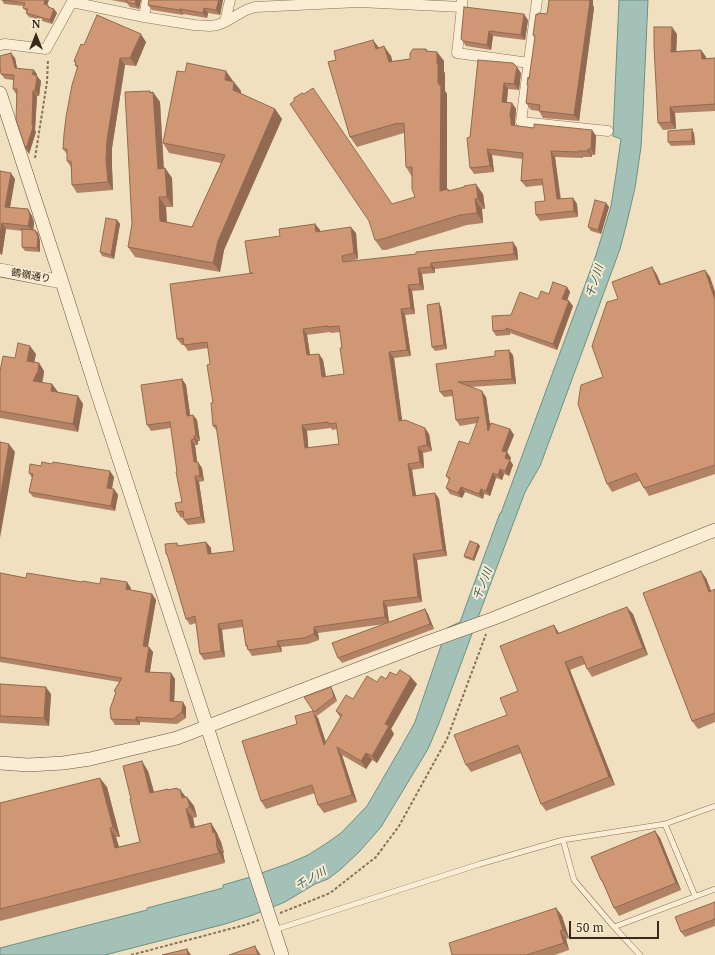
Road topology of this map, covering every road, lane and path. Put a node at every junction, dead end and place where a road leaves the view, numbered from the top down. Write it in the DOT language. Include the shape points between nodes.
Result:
graph roads {
  1 [pos="147,0"];
  2 [pos="230,0"];
  3 [pos="537,0"];
  4 [pos="72,1"];
  5 [pos="359,1"];
  6 [pos="287,3"];
  7 [pos="462,4"];
  8 [pos="144,17"];
  9 [pos="225,22"];
  10 [pos="0,45"];
  11 [pos="46,49"];
  12 [pos="529,63"];
  13 [pos="0,93"];
  14 [pos="608,131"];
  15 [pos="34,160"];
  16 [pos="0,270"];
  17 [pos="62,282"];
  18 [pos="715,530"];
  19 [pos="492,619"];
  20 [pos="207,726"];
  21 [pos="0,763"];
  22 [pos="715,806"];
  23 [pos="665,824"];
  24 [pos="563,840"];
  25 [pos="715,889"];
  26 [pos="695,896"];
  27 [pos="270,916"];
  28 [pos="614,927"];
  29 [pos="274,930"];
  30 [pos="131,955"];
  31 [pos="282,955"];
  32 [pos="640,955"];
  1 -- 8 [label="street"];
  2 -- 9 [label="street"];
  3 -- 12 [label="street"];
  4 -- 8 [label="street"];
  4 -- 11 [label="street"];
  5 -- 6 [label="street"];
  5 -- 7 [label="street"];
  6 -- 9 [label="street" via="255,7"];
  7 -- 12 [label="street" via="458,53"];
  8 -- 9 [label="street" via="210,26"];
  10 -- 11 [label="street"];
  11 -- 15 [label="path" via="47,82"];
  12 -- 14 [label="street" via="521,122"];
  13 -- 17 [label="street"];
  16 -- 17 [label="street, 鶴嶺通り"];
  17 -- 20 [label="street"];
  18 -- 19 [label="street"];
  19 -- 20 [label="street"];
  19 -- 27 [label="path" via="446,739 399,826 376,857 330,893"];
  20 -- 21 [label="street" via="177,738 90,759 28,766"];
  20 -- 27 [label="street"];
  22 -- 23 [label="lane"];
  23 -- 24 [label="lane"];
  23 -- 26 [label="lane"];
  24 -- 28 [label="lane" via="574,880"];
  24 -- 29 [label="lane"];
  25 -- 26 [label="lane"];
  26 -- 28 [label="lane"];
  27 -- 29 [label="street"];
  27 -- 30 [label="path"];
  28 -- 32 [label="lane"];
  29 -- 31 [label="street"];
}
